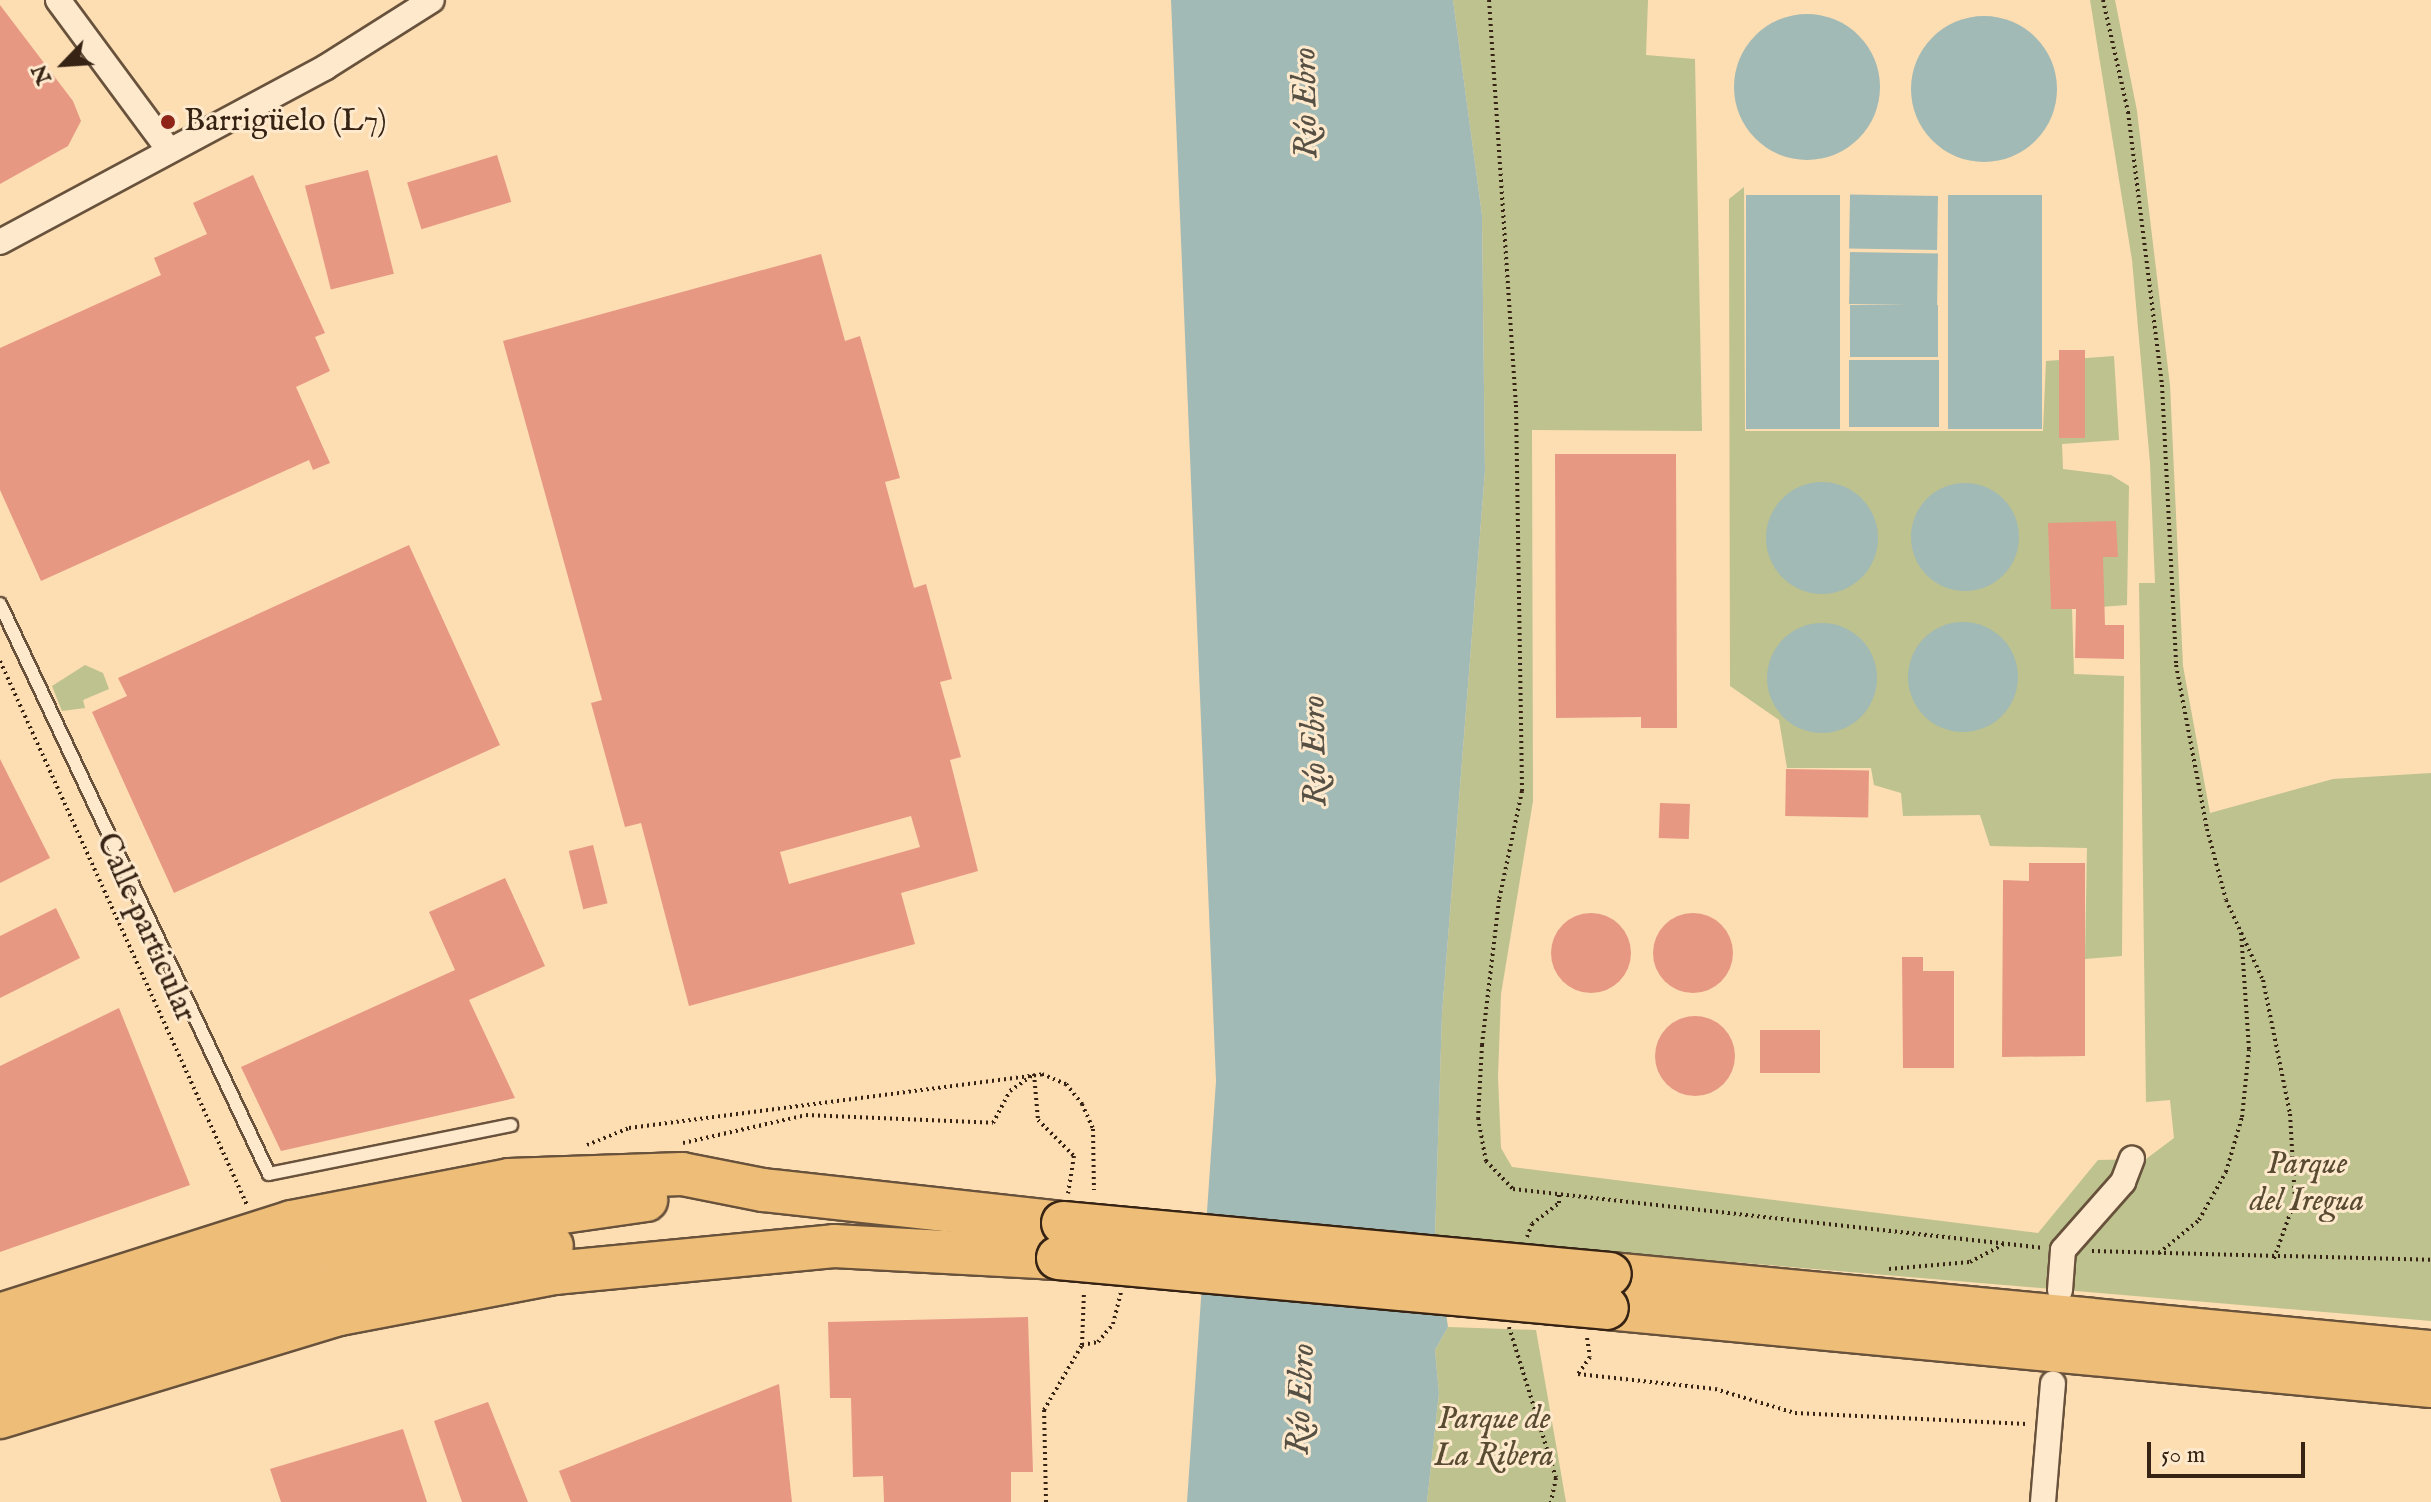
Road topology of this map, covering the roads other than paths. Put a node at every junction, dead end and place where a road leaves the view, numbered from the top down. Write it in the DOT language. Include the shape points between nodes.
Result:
graph roads {
  1 [pos="58,0"];
  2 [pos="432,0"];
  3 [pos="169,150"];
  4 [pos="0,242"];
  5 [pos="0,604"];
  6 [pos="511,1125"];
  7 [pos="2132,1159"];
  8 [pos="763,1190"];
  9 [pos="1068,1243"];
  10 [pos="834,1246"];
  11 [pos="420,1248"];
  12 [pos="110,1276"];
  13 [pos="2060,1290"];
  14 [pos="0,1298"];
  15 [pos="1602,1303"];
  16 [pos="0,1315"];
  17 [pos="0,1348"];
  18 [pos="2431,1352"];
  19 [pos="122,1382"];
  20 [pos="2053,1383"];
  21 [pos="2431,1386"];
  22 [pos="0,1387"];
  23 [pos="0,1417"];
  24 [pos="0,1434"];
  25 [pos="2043,1502"];
  1 -- 3 [label="street"];
  2 -- 3 [label="street" via="326,67"];
  3 -- 4 [label="street"];
  5 -- 6 [label="lane" via="269,1174"];
  7 -- 13 [label="street" via="2123,1182 2063,1250"];
  8 -- 9 [label="highway"];
  8 -- 11 [label="highway" via="532,1211"];
  8 -- 12 [label="highway" via="682,1174 450,1187 291,1222"];
  9 -- 10 [label="highway"];
  9 -- 15 [label="highway, bridge"];
  9 -- 15 [label="highway, bridge" via="1129,1263"];
  10 -- 11 [label="highway" via="717,1235"];
  10 -- 19 [label="highway" via="623,1263 439,1294 253,1338"];
  11 -- 17 [label="highway"];
  11 -- 22 [label="highway"];
  12 -- 14 [label="highway"];
  12 -- 16 [label="highway"];
  15 -- 18 [label="highway"];
  15 -- 21 [label="highway"];
  19 -- 23 [label="highway"];
  19 -- 24 [label="highway"];
  20 -- 25 [label="street"];
}
